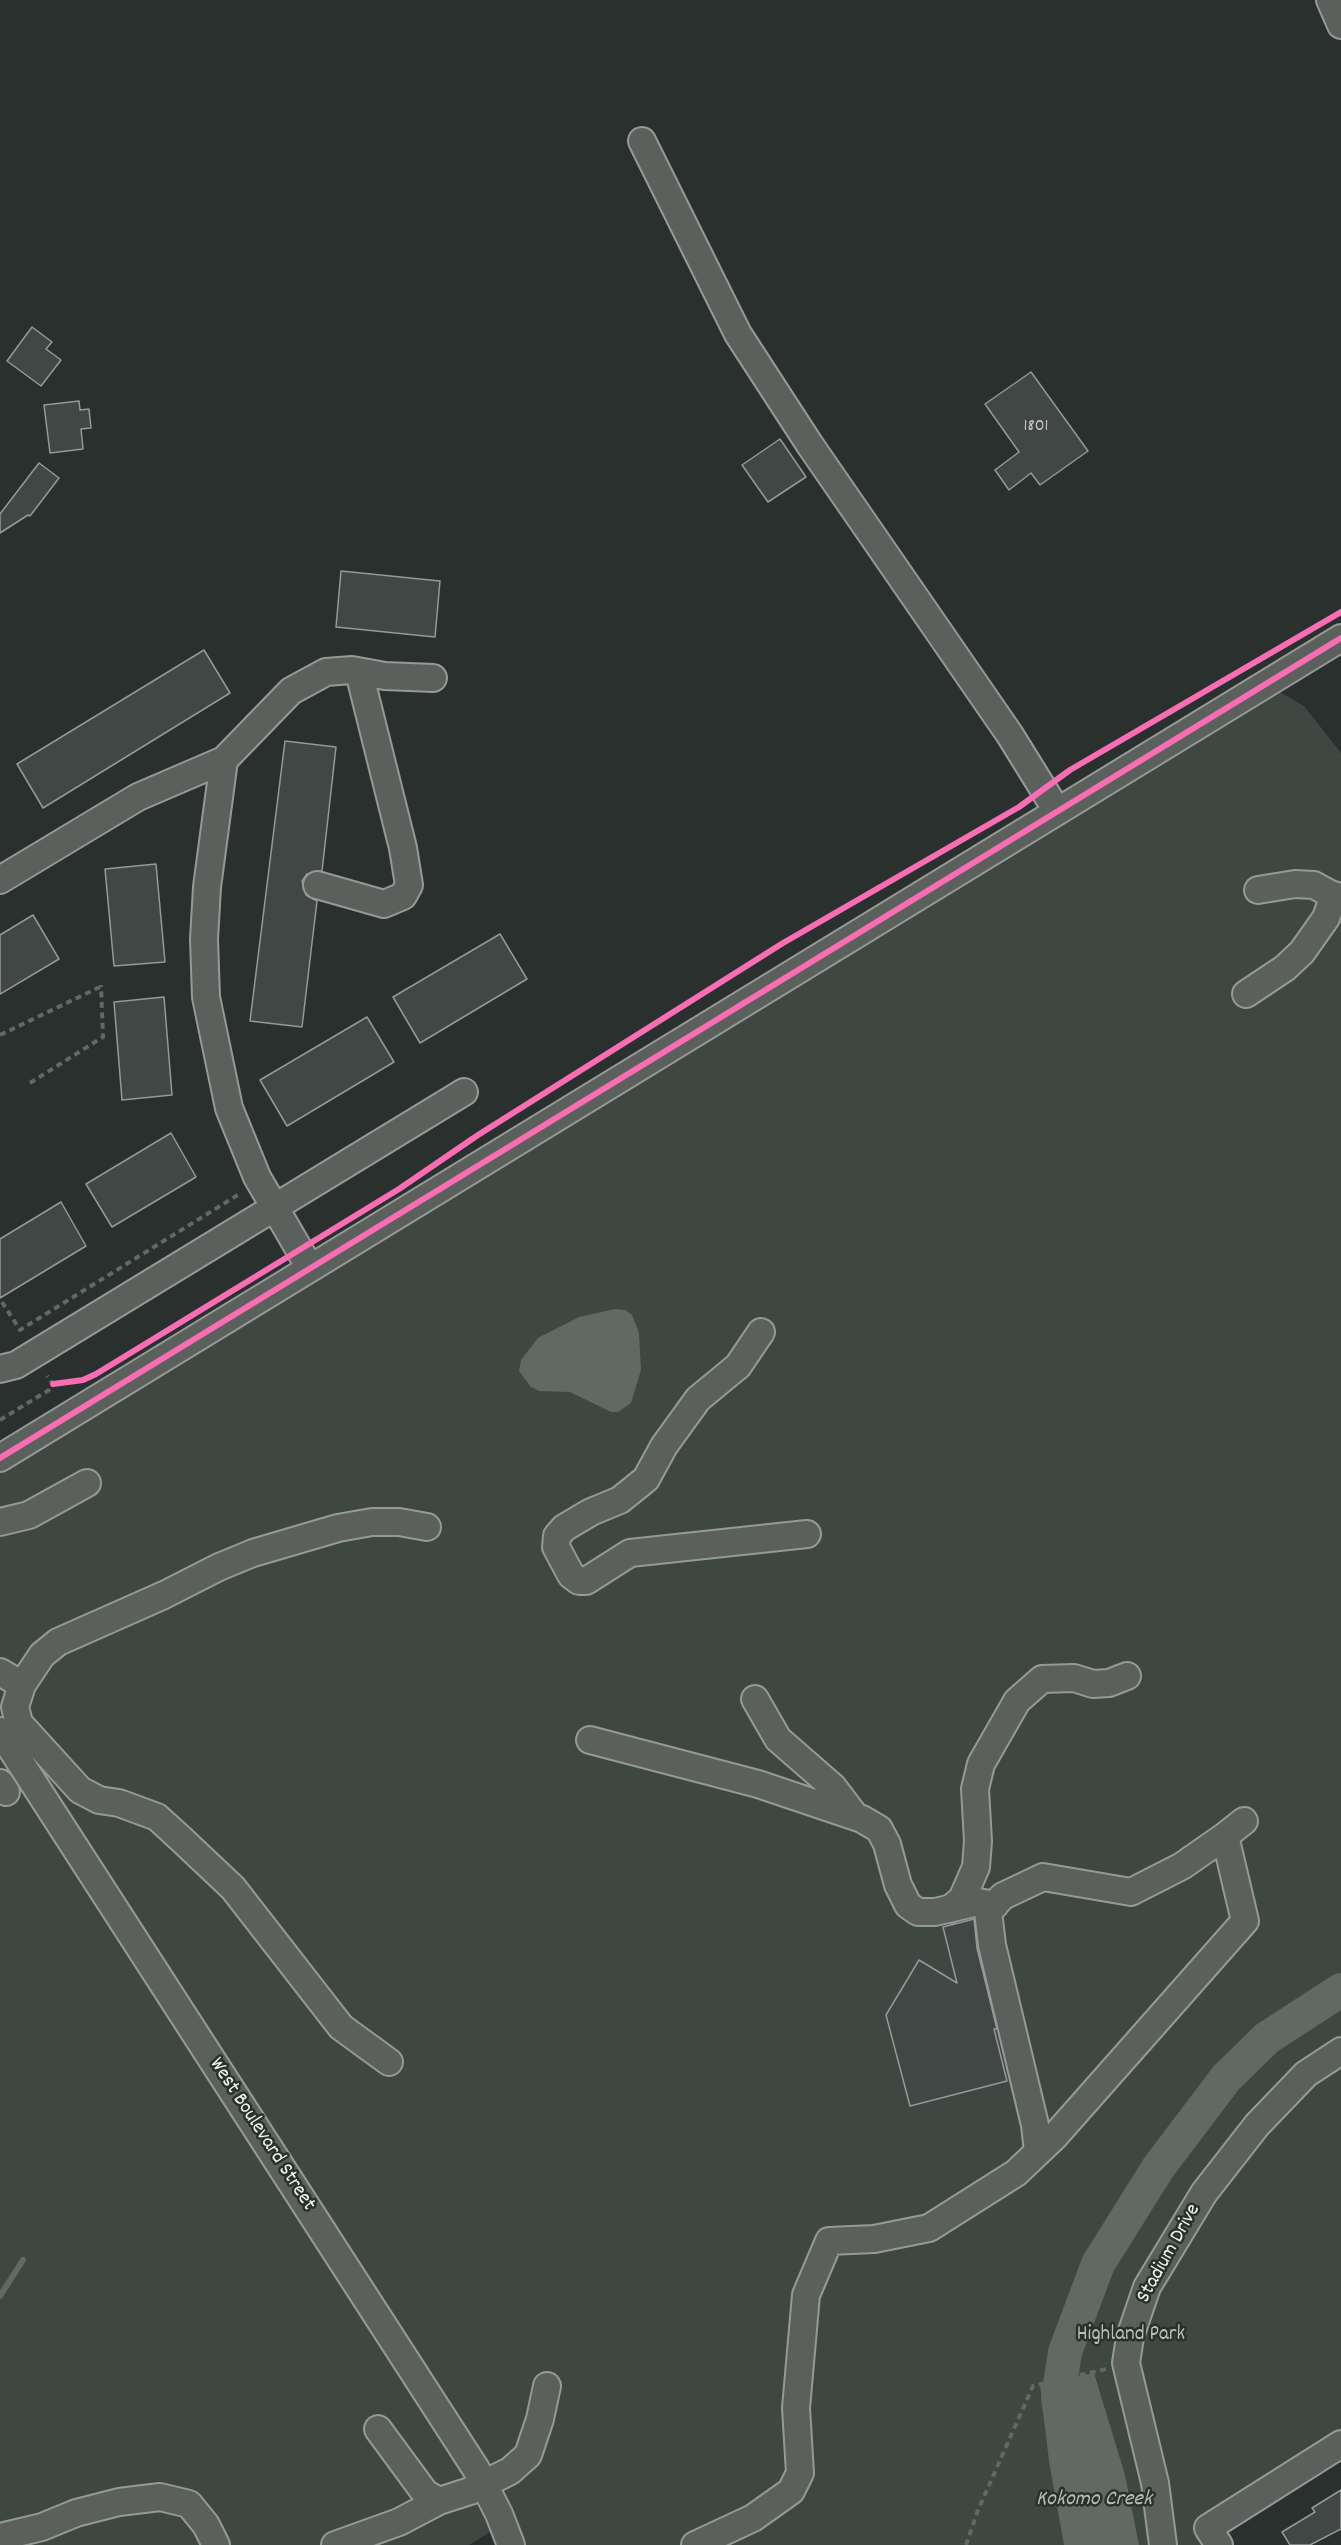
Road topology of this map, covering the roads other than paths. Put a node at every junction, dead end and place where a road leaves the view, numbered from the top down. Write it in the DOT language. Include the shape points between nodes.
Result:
graph roads {
  1 [pos="1330,0"];
  2 [pos="1341,26"];
  3 [pos="642,141"];
  4 [pos="1341,638"];
  5 [pos="359,672"];
  6 [pos="433,678"];
  7 [pos="224,760"];
  8 [pos="1057,811"];
  9 [pos="0,880"];
  10 [pos="317,885"];
  11 [pos="1258,890"];
  12 [pos="1337,897"];
  13 [pos="1246,994"];
  14 [pos="464,1092"];
  15 [pos="275,1209"];
  16 [pos="310,1268"];
  17 [pos="760,1332"];
  18 [pos="0,1369"];
  19 [pos="0,1458"];
  20 [pos="87,1483"];
  21 [pos="0,1522"];
  22 [pos="427,1527"];
  23 [pos="807,1534"];
  24 [pos="0,1672"];
  25 [pos="1127,1676"];
  26 [pos="22,1685"];
  27 [pos="755,1699"];
  28 [pos="0,1731"];
  29 [pos="590,1740"];
  30 [pos="855,1816"];
  31 [pos="995,1905"];
  32 [pos="950,1909"];
  33 [pos="1341,2051"];
  34 [pos="389,2062"];
  35 [pos="1038,2152"];
  36 [pos="547,2386"];
  37 [pos="378,2429"];
  38 [pos="1341,2444"];
  39 [pos="484,2484"];
  40 [pos="441,2500"];
  41 [pos="1213,2536"];
  42 [pos="0,2537"];
  43 [pos="216,2545"];
  44 [pos="335,2545"];
  45 [pos="511,2545"];
  46 [pos="695,2545"];
  47 [pos="1163,2545"];
  1 -- 2 [label="street"];
  3 -- 8 [label="street" via="738,334 1010,735"];
  4 -- 8 [label="street"];
  5 -- 6 [label="street"];
  5 -- 7 [label="street" via="326,672 291,692"];
  5 -- 10 [label="street" via="409,885 404,896 384,904"];
  7 -- 9 [label="street" via="138,797"];
  7 -- 15 [label="street" via="207,887 206,997 229,1108 259,1182"];
  8 -- 16 [label="street"];
  11 -- 12 [label="street" via="1314,885"];
  12 -- 13 [label="street" via="1302,952"];
  14 -- 15 [label="street"];
  15 -- 16 [label="street"];
  15 -- 18 [label="street" via="16,1365"];
  16 -- 19 [label="street"];
  17 -- 23 [label="street" via="738,1366 709,1388 686,1414 646,1479 620,1500 564,1528 557,1536 556,1547 571,1575 586,1581 630,1553"];
  20 -- 21 [label="street" via="29,1515"];
  22 -- 26 [label="street" via="372,1522 317,1533 253,1553 58,1642 42,1655"];
  24 -- 26 [label="street"];
  25 -- 32 [label="street" via="1093,1684 1074,1678 1042,1679 1017,1701 981,1764 975,1789 976,1867 962,1899"];
  26 -- 34 [label="street" via="15,1707 19,1723 58,1769 80,1790 99,1800 138,1808 165,1824 232,1888 341,2027"];
  27 -- 30 [label="street" via="778,1739 834,1787"];
  28 -- 39 [label="street, West Boulevard Street"];
  29 -- 30 [label="street" via="758,1784"];
  30 -- 32 [label="street" via="879,1829 887,1844 897,1885 908,1905 918,1912"];
  31 -- 32 [label="street" via="978,1902"];
  31 -- 35 [label="street" via="988,1911 992,1945"];
  31 -- 35 [label="street" via="1003,1896 1043,1877 1131,1892 1182,1866 1235,1828 1245,1921"];
  33 -- 47 [label="street, Stadium Drive" via="1306,2074 1257,2125 1204,2193 1147,2287 1130,2337 1126,2363 1155,2483"];
  35 -- 46 [label="street" via="1016,2173 929,2228 874,2240 829,2241 806,2295 796,2408 800,2473 791,2491 753,2518"];
  36 -- 39 [label="street" via="528,2455 510,2471"];
  37 -- 40 [label="street" via="425,2493"];
  38 -- 41 [label="street"];
  39 -- 40 [label="street"];
  39 -- 45 [label="street, West Boulevard Street"];
  40 -- 44 [label="street" via="399,2522"];
  42 -- 43 [label="street" via="108,2505 160,2497 189,2504"];
}
